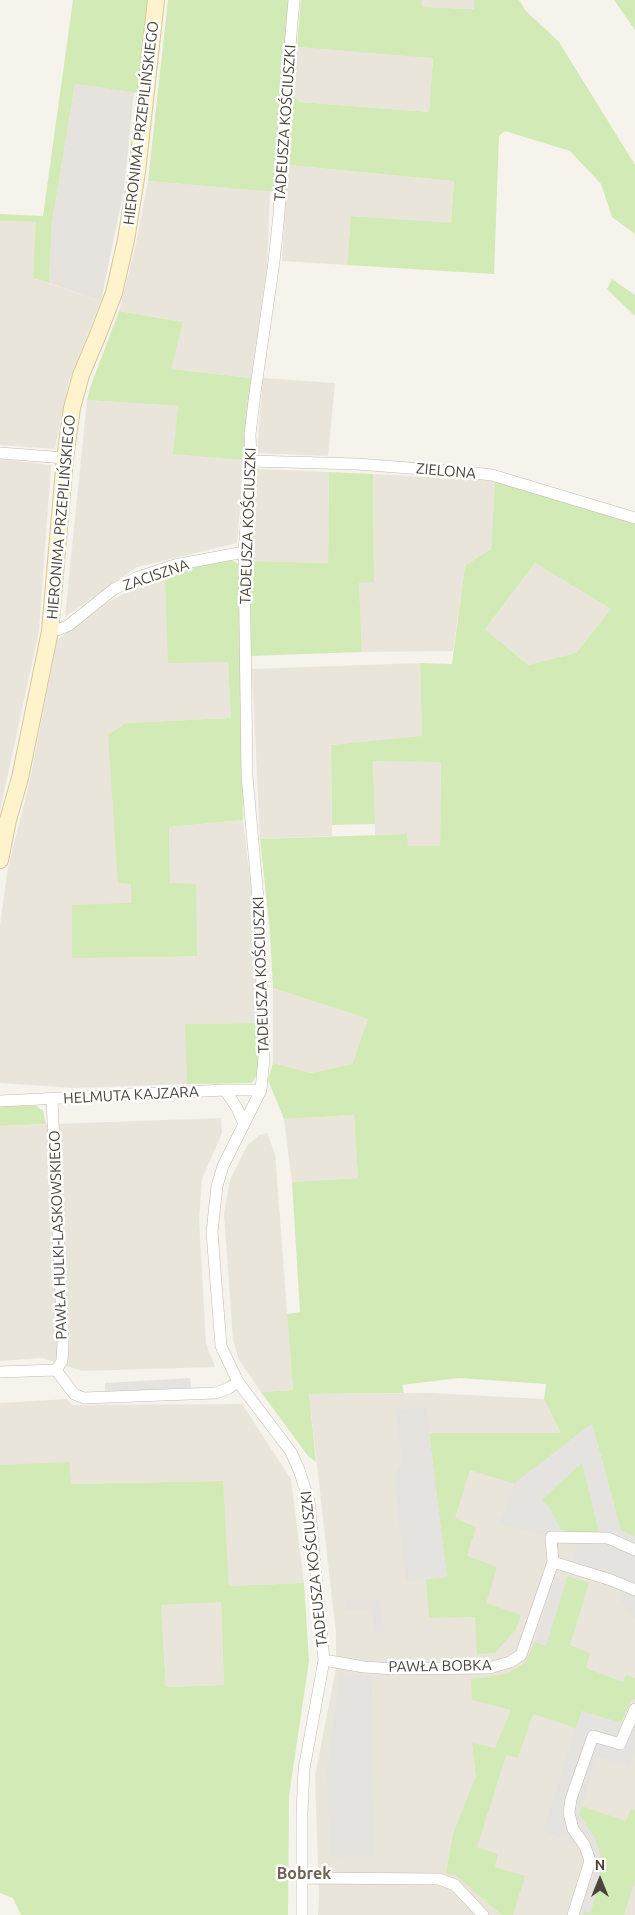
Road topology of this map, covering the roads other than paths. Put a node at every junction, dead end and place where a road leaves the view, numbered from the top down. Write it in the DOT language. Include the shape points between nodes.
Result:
graph roads {
  1 [pos="156,0"];
  2 [pos="294,0"];
  3 [pos="0,454"];
  4 [pos="65,458"];
  5 [pos="251,461"];
  6 [pos="635,518"];
  7 [pos="244,552"];
  8 [pos="50,631"];
  9 [pos="0,859"];
  10 [pos="225,1090"];
  11 [pos="261,1090"];
  12 [pos="52,1099"];
  13 [pos="0,1101"];
  14 [pos="244,1124"];
  15 [pos="56,1370"];
  16 [pos="0,1372"];
  17 [pos="238,1382"];
  18 [pos="635,1550"];
  19 [pos="553,1562"];
  20 [pos="635,1590"];
  21 [pos="324,1660"];
  22 [pos="635,1709"];
  23 [pos="303,1878"];
  24 [pos="302,1915"];
  25 [pos="483,1915"];
  26 [pos="573,1915"];
  1 -- 4 [label="street, HIERONIMA PRZEPILIŃSKIEGO" via="126,240 114,293 76,392"];
  2 -- 5 [label="street, TADEUSZA KOŚCIUSZKI" via="278,224 250,434"];
  3 -- 4 [label="street"];
  4 -- 8 [label="street, HIERONIMA PRZEPILIŃSKIEGO"];
  5 -- 6 [label="street, ZIELONA" via="357,464 474,473"];
  5 -- 7 [label="street, TADEUSZA KOŚCIUSZKI"];
  7 -- 8 [label="street, ZACISZNA" via="175,565 136,578 114,590 69,625"];
  7 -- 11 [label="street, TADEUSZA KOŚCIUSZKI" via="247,776 263,986"];
  8 -- 9 [label="street, HIERONIMA PRZEPILIŃSKIEGO"];
  10 -- 11 [label="street, HELMUTA KAJZARA"];
  10 -- 12 [label="street, HELMUTA KAJZARA"];
  10 -- 14 [label="street"];
  11 -- 14 [label="street, TADEUSZA KOŚCIUSZKI"];
  12 -- 13 [label="street, HELMUTA KAJZARA"];
  12 -- 15 [label="street, PAWŁA HULKI-LASKOWSKIEGO" via="63,1343 62,1361"];
  14 -- 17 [label="street, TADEUSZA KOŚCIUSZKI" via="217,1186 212,1232 221,1346"];
  15 -- 16 [label="street"];
  15 -- 17 [label="street" via="74,1394 84,1398 216,1393"];
  17 -- 21 [label="street, TADEUSZA KOŚCIUSZKI" via="291,1452 305,1486"];
  18 -- 19 [label="street, PAWŁA BOBKA" via="608,1538 551,1537"];
  19 -- 20 [label="street"];
  19 -- 21 [label="street, PAWŁA BOBKA" via="521,1655 510,1662 489,1668 395,1668"];
  21 -- 23 [label="street, TADEUSZA KOŚCIUSZKI" via="304,1769"];
  22 -- 26 [label="street" via="620,1744 593,1736 570,1799 573,1829 585,1846 590,1861"];
  23 -- 24 [label="street, TADEUSZA KOŚCIUSZKI"];
  23 -- 25 [label="street" via="438,1879 455,1885"];
}
